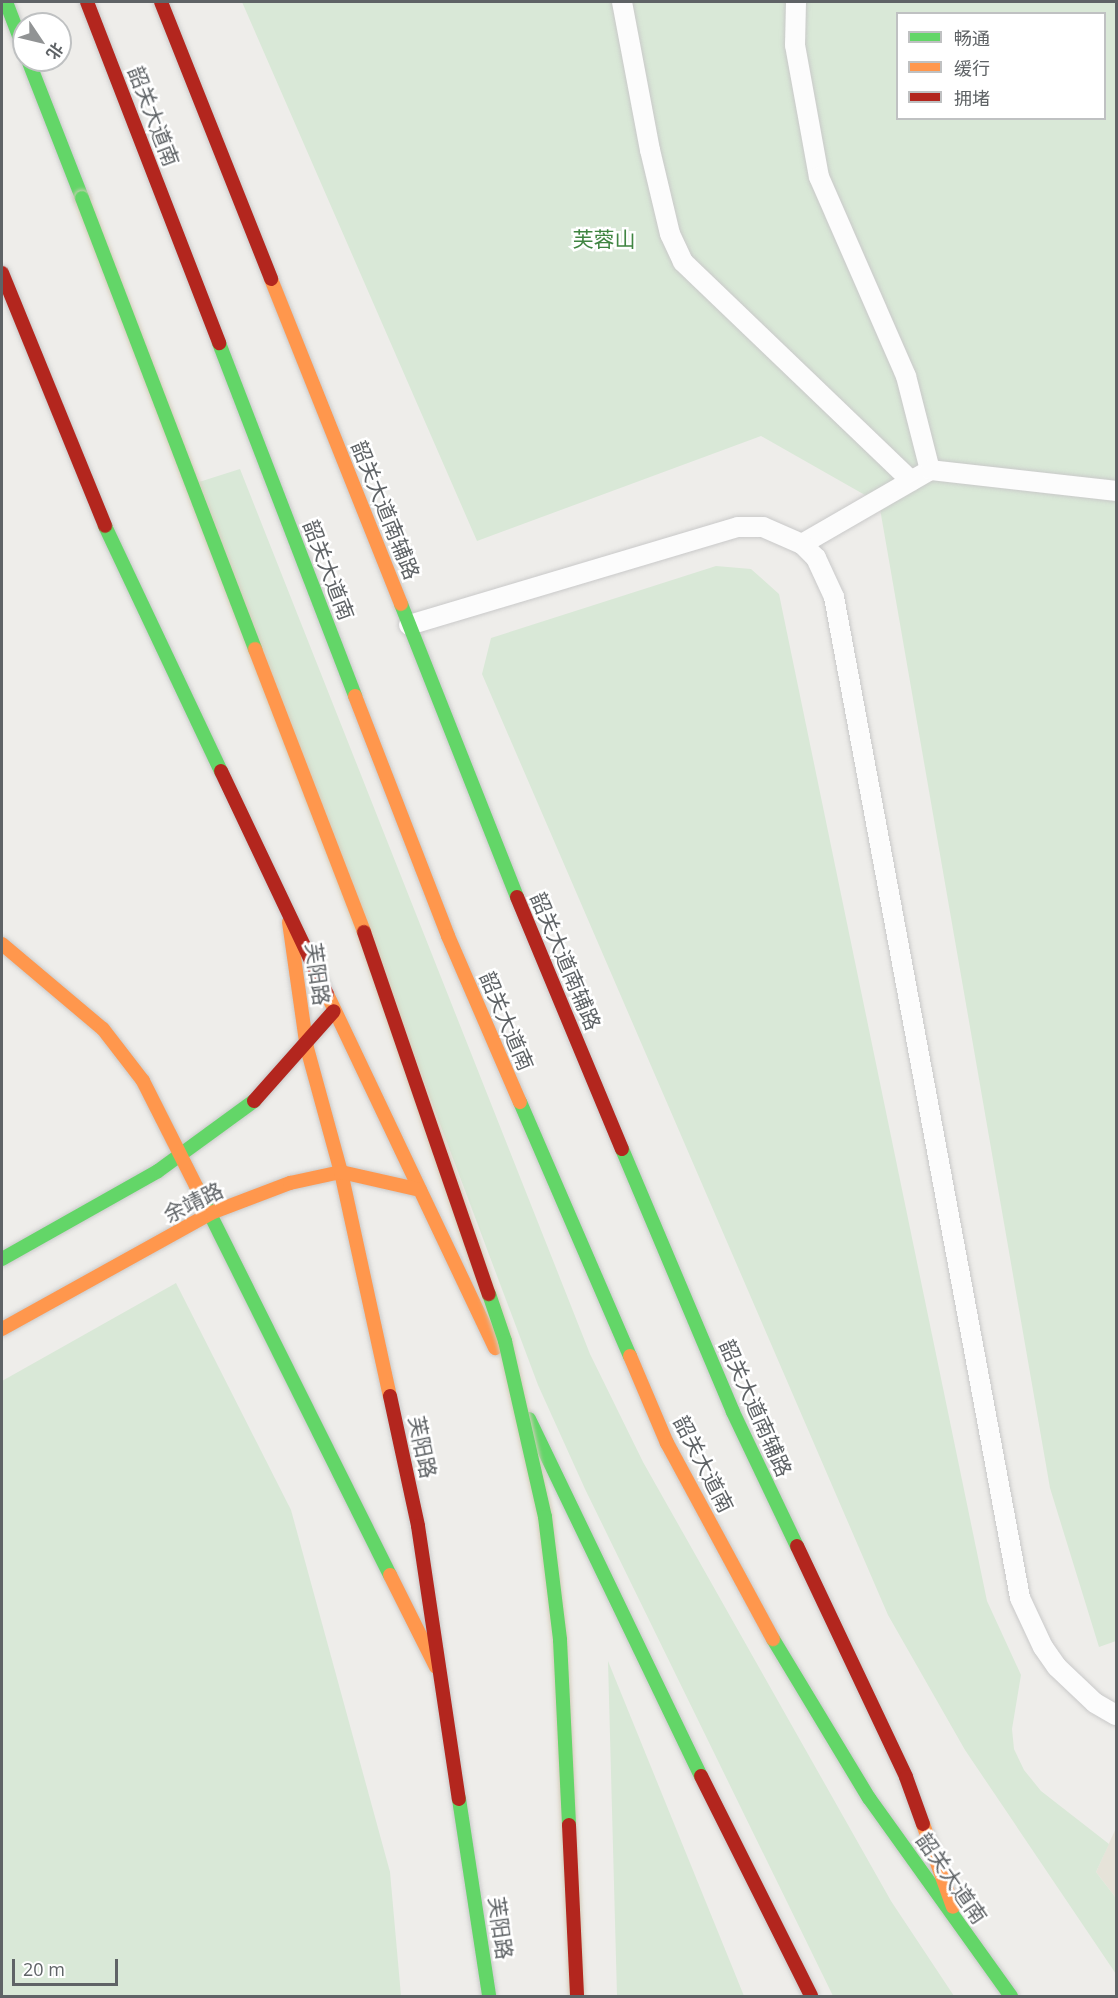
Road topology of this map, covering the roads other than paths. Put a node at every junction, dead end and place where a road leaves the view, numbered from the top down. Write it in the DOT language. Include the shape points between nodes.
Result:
graph roads {
  1 [pos="6,2"];
  2 [pos="87,2"];
  3 [pos="161,2"];
  4 [pos="622,2"];
  5 [pos="796,2"];
  6 [pos="12,18"];
  7 [pos="33,72"];
  8 [pos="2,273"];
  9 [pos="930,470"];
  10 [pos="911,482"];
  11 [pos="1116,491"];
  12 [pos="802,544"];
  13 [pos="409,625"];
  14 [pos="288,912"];
  15 [pos="2,944"];
  16 [pos="334,1011"];
  17 [pos="306,1048"];
  18 [pos="181,1155"];
  19 [pos="341,1172"];
  20 [pos="420,1190"];
  21 [pos="211,1213"];
  22 [pos="2,1259"];
  23 [pos="2,1329"];
  24 [pos="443,1680"];
  25 [pos="1116,1715"];
  26 [pos="959,1925"];
  27 [pos="489,1996"];
  28 [pos="576,1996"];
  29 [pos="811,1996"];
  30 [pos="1011,1996"];
  1 -- 6 [label="main road"];
  2 -- 26 [label="main road, 韶关大道南" via="448,936 667,1443 800,1690 869,1798"];
  3 -- 13 [label="main road, 韶关大道南辅路"];
  4 -- 10 [label="lane" via="650,150 670,234 683,262"];
  5 -- 9 [label="lane" via="795,45 819,177 906,376"];
  7 -- 28 [label="main road, bridge" via="367,940 505,1341 545,1517 560,1640"];
  8 -- 14 [label="main road" via="84,482"];
  9 -- 10 [label="lane"];
  9 -- 11 [label="lane"];
  10 -- 12 [label="lane"];
  12 -- 13 [label="lane" via="763,526 738,527"];
  12 -- 25 [label="lane" via="826,574 834,597 1020,1598 1057,1667 1095,1703"];
  13 -- 26 [label="main road, 韶关大道南辅路" via="533,937 733,1412 906,1777"];
  14 -- 16 [label="main road"];
  14 -- 17 [label="main road, 芙阳路"];
  15 -- 18 [label="main road" via="103,1029 143,1082"];
  16 -- 17 [label="main road, 余靖路"];
  16 -- 20 [label="main road"];
  17 -- 18 [label="main road, 余靖路" via="234,1118"];
  17 -- 19 [label="main road, 芙阳路"];
  18 -- 21 [label="main road"];
  18 -- 22 [label="main road, 余靖路"];
  19 -- 20 [label="main road, 余靖路"];
  19 -- 21 [label="main road, 余靖路" via="290,1183"];
  19 -- 24 [label="main road, 芙阳路" via="418,1526"];
  20 -- 29 [label="main road" via="767,1914"];
  21 -- 23 [label="main road, 余靖路"];
  21 -- 24 [label="main road"];
  24 -- 27 [label="main road, 芙阳路"];
  26 -- 30 [label="main road, 韶关大道南"];
}
